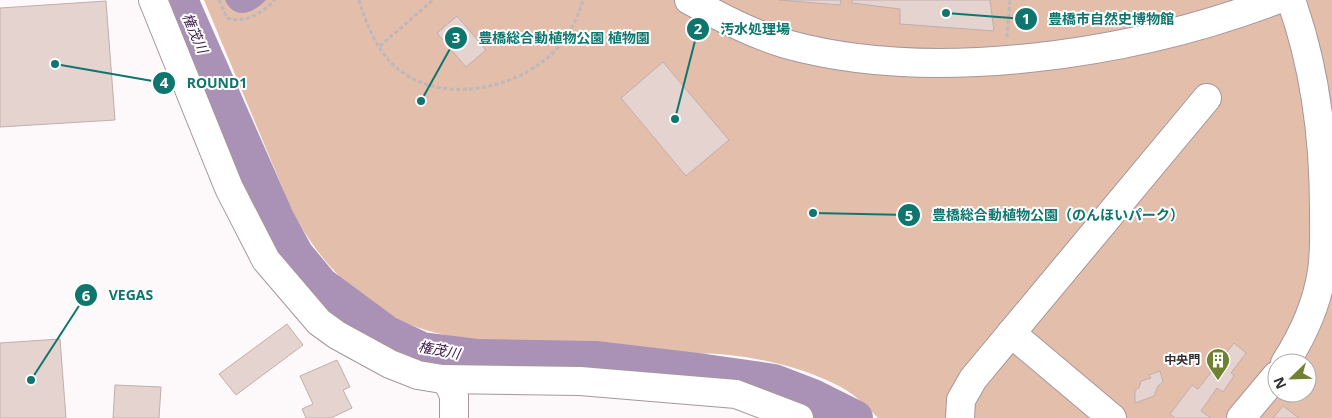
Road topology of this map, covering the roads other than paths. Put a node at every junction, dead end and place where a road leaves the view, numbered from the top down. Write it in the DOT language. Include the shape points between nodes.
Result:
graph roads {
  1 [pos="153,0"];
  2 [pos="689,0"];
  3 [pos="1276,0"];
  4 [pos="1291,0"];
  5 [pos="1206,98"];
  6 [pos="1327,272"];
  7 [pos="1011,333"];
  8 [pos="1291,353"];
  9 [pos="442,378"];
  10 [pos="1267,387"];
  11 [pos="454,418"];
  12 [pos="799,418"];
  13 [pos="960,418"];
  14 [pos="1112,418"];
  15 [pos="1241,418"];
  1 -- 9 [label="street" via="229,188 266,260 319,322 337,335 390,364 418,375"];
  2 -- 3 [label="street" via="759,34 824,52 907,61 969,62 1082,51 1137,40 1207,23"];
  4 -- 6 [label="street" via="1309,63 1320,133"];
  5 -- 7 [label="street"];
  6 -- 8 [label="street"];
  7 -- 13 [label="street" via="964,393"];
  7 -- 14 [label="street"];
  9 -- 11 [label="street" via="454,396"];
  9 -- 12 [label="street" via="580,381 736,394"];
  10 -- 15 [label="street"];
}
